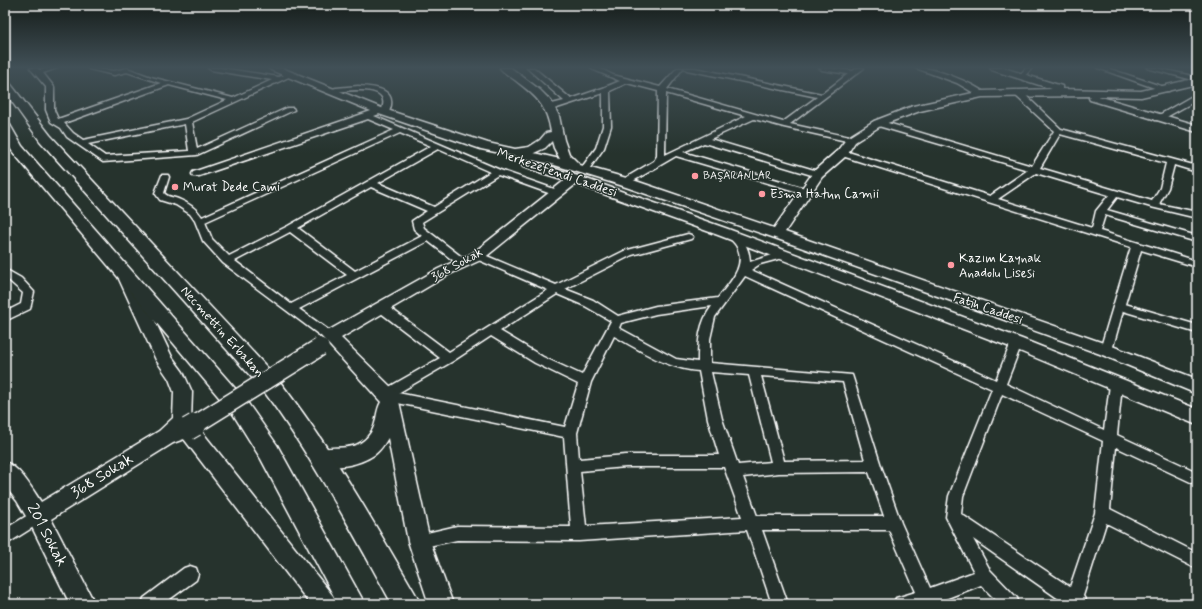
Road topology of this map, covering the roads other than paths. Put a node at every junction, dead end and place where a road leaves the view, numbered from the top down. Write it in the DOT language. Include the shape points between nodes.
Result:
graph roads {
  1 [pos="14,96"];
  2 [pos="50,96"];
  3 [pos="130,96"];
  4 [pos="221,96"];
  5 [pos="242,96"];
  6 [pos="343,96"];
  7 [pos="386,96"];
  8 [pos="538,96"];
  9 [pos="564,96"];
  10 [pos="584,96"];
  11 [pos="606,96"];
  12 [pos="662,96"];
  13 [pos="684,96"];
  14 [pos="823,96"];
  15 [pos="971,96"];
  16 [pos="1022,96"];
  17 [pos="1088,96"];
  18 [pos="1137,96"];
  19 [pos="1197,97"];
  20 [pos="234,100"];
  21 [pos="569,101"];
  22 [pos="1122,107"];
  23 [pos="290,110"];
  24 [pos="382,111"];
  25 [pos="552,112"];
  26 [pos="368,116"];
  27 [pos="753,116"];
  28 [pos="1158,118"];
  29 [pos="188,121"];
  30 [pos="58,122"];
  31 [pos="878,123"];
  32 [pos="784,125"];
  33 [pos="1197,129"];
  34 [pos="400,130"];
  35 [pos="1058,131"];
  36 [pos="7,135"];
  37 [pos="550,136"];
  38 [pos="704,140"];
  39 [pos="851,140"];
  40 [pos="82,143"];
  41 [pos="438,146"];
  42 [pos="194,153"];
  43 [pos="676,153"];
  44 [pos="842,153"];
  45 [pos="510,154"];
  46 [pos="554,158"];
  47 [pos="658,162"];
  48 [pos="1170,162"];
  49 [pos="1035,169"];
  50 [pos="1197,169"];
  51 [pos="497,172"];
  52 [pos="196,174"];
  53 [pos="818,174"];
  54 [pos="576,175"];
  55 [pos="166,177"];
  56 [pos="625,182"];
  57 [pos="372,184"];
  58 [pos="805,191"];
  59 [pos="557,193"];
  60 [pos="1115,193"];
  61 [pos="990,200"];
  62 [pos="1154,205"];
  63 [pos="434,210"];
  64 [pos="1101,211"];
  65 [pos="1197,215"];
  66 [pos="788,219"];
  67 [pos="200,221"];
  68 [pos="748,224"];
  69 [pos="291,228"];
  70 [pos="1095,233"];
  71 [pos="777,234"];
  72 [pos="732,235"];
  73 [pos="429,236"];
  74 [pos="688,237"];
  75 [pos="1197,239"];
  76 [pos="801,243"];
  77 [pos="1137,245"];
  78 [pos="782,255"];
  79 [pos="478,256"];
  80 [pos="227,260"];
  81 [pos="463,264"];
  82 [pos="1197,264"];
  83 [pos="810,265"];
  84 [pos="123,271"];
  85 [pos="743,271"];
  86 [pos="5,272"];
  87 [pos="354,275"];
  88 [pos="556,290"];
  89 [pos="721,301"];
  90 [pos="1118,306"];
  91 [pos="382,307"];
  92 [pos="292,308"];
  93 [pos="5,317"];
  94 [pos="615,325"];
  95 [pos="1197,329"];
  96 [pos="491,331"];
  97 [pos="321,342"];
  98 [pos="1016,342"];
  99 [pos="1106,350"];
  100 [pos="450,358"];
  101 [pos="704,368"];
  102 [pos="754,372"];
  103 [pos="585,382"];
  104 [pos="1116,385"];
  105 [pos="998,386"];
  106 [pos="1197,387"];
  107 [pos="387,396"];
  108 [pos="1197,417"];
  109 [pos="185,425"];
  110 [pos="570,433"];
  111 [pos="1110,439"];
  112 [pos="321,457"];
  113 [pos="573,466"];
  114 [pos="731,466"];
  115 [pos="874,466"];
  116 [pos="779,467"];
  117 [pos="5,471"];
  118 [pos="1197,479"];
  119 [pos="1102,513"];
  120 [pos="38,516"];
  121 [pos="953,517"];
  122 [pos="752,523"];
  123 [pos="894,523"];
  124 [pos="580,534"];
  125 [pos="5,538"];
  126 [pos="419,541"];
  127 [pos="1197,561"];
  128 [pos="190,574"];
  129 [pos="984,576"];
  130 [pos="926,598"];
  131 [pos="1077,602"];
  132 [pos="83,604"];
  133 [pos="150,604"];
  134 [pos="325,604"];
  135 [pos="352,604"];
  136 [pos="407,604"];
  137 [pos="441,604"];
  138 [pos="780,604"];
  139 [pos="902,604"];
  140 [pos="1011,604"];
  1 -- 112 [label="main road, Necmettin Erbakan" via="45,138 270,384"];
  2 -- 30 [label="street" via="50,110 54,120"];
  3 -- 30 [label="street"];
  4 -- 20 [label="street"];
  5 -- 20 [label="street"];
  6 -- 24 [label="main road, Merkezefendi Caddesi"];
  7 -- 24 [label="street" via="388,106"];
  8 -- 25 [label="main road"];
  9 -- 21 [label="street"];
  10 -- 21 [label="street"];
  11 -- 54 [label="street" via="606,126 600,148"];
  12 -- 47 [label="street" via="661,156"];
  13 -- 27 [label="street"];
  14 -- 32 [label="street"];
  15 -- 31 [label="main road" via="917,108"];
  16 -- 35 [label="street"];
  17 -- 22 [label="main road"];
  18 -- 22 [label="main road"];
  19 -- 28 [label="street"];
  20 -- 29 [label="street"];
  21 -- 25 [label="street"];
  22 -- 28 [label="main road"];
  23 -- 42 [label="street"];
  24 -- 26 [label="street"];
  24 -- 45 [label="main road, Merkezefendi Caddesi"];
  25 -- 37 [label="main road"];
  25 -- 46 [label="main road"];
  26 -- 34 [label="street"];
  26 -- 52 [label="street"];
  27 -- 32 [label="street"];
  27 -- 38 [label="street"];
  28 -- 33 [label="main road"];
  29 -- 40 [label="street" via="125,132"];
  29 -- 42 [label="street"];
  30 -- 40 [label="street"];
  31 -- 39 [label="main road"];
  31 -- 49 [label="street"];
  32 -- 39 [label="street"];
  34 -- 41 [label="street"];
  34 -- 67 [label="street"];
  35 -- 48 [label="street"];
  35 -- 49 [label="street"];
  36 -- 84 [label="main road"];
  37 -- 45 [label="main road" via="542,146"];
  37 -- 46 [label="main road"];
  38 -- 43 [label="street"];
  38 -- 53 [label="street"];
  39 -- 44 [label="main road"];
  40 -- 42 [label="street" via="103,159"];
  41 -- 51 [label="street"];
  41 -- 57 [label="street"];
  43 -- 47 [label="street"];
  43 -- 58 [label="street"];
  44 -- 53 [label="main road"];
  44 -- 61 [label="street"];
  45 -- 46 [label="main road, Merkezefendi Caddesi"];
  45 -- 54 [label="main road, Merkezefendi Caddesi"];
  46 -- 54 [label="main road, Merkezefendi Caddesi"];
  47 -- 56 [label="street"];
  48 -- 50 [label="street"];
  48 -- 62 [label="street" via="1164,188"];
  49 -- 60 [label="street"];
  49 -- 61 [label="street"];
  51 -- 59 [label="street"];
  51 -- 63 [label="street"];
  53 -- 58 [label="main road"];
  54 -- 56 [label="main road, Merkezefendi Caddesi"];
  54 -- 59 [label="main road, 368 Sokak"];
  54 -- 72 [label="main road, Merkezefendi Caddesi"];
  55 -- 67 [label="street" via="159,193 163,198 178,201 190,209"];
  56 -- 68 [label="main road, Merkezefendi Caddesi"];
  57 -- 63 [label="street"];
  57 -- 69 [label="street"];
  58 -- 66 [label="main road"];
  59 -- 79 [label="main road, 368 Sokak"];
  60 -- 62 [label="street"];
  60 -- 64 [label="street"];
  61 -- 70 [label="street"];
  62 -- 65 [label="street"];
  63 -- 73 [label="street" via="417,221 419,229"];
  64 -- 70 [label="street"];
  64 -- 75 [label="street"];
  66 -- 68 [label="main road" via="771,224"];
  66 -- 71 [label="main road"];
  66 -- 76 [label="main road" via="790,228"];
  67 -- 80 [label="street" via="206,240"];
  68 -- 71 [label="main road, Merkezefendi Caddesi"];
  69 -- 80 [label="street"];
  69 -- 87 [label="street"];
  70 -- 77 [label="street"];
  71 -- 72 [label="main road" via="764,237"];
  71 -- 76 [label="main road, Fatih Caddesi"];
  71 -- 83 [label="main road" via="789,249"];
  72 -- 78 [label="main road, Merkezefendi Caddesi"];
  72 -- 85 [label="street" via="745,253"];
  73 -- 81 [label="street"];
  73 -- 87 [label="street"];
  74 -- 88 [label="street" via="628,253"];
  76 -- 99 [label="main road, Fatih Caddesi"];
  77 -- 82 [label="street"];
  77 -- 90 [label="street"];
  78 -- 83 [label="main road, Fatih Caddesi"];
  78 -- 85 [label="street" via="756,262"];
  79 -- 81 [label="main road, 368 Sokak"];
  79 -- 88 [label="street"];
  80 -- 92 [label="street"];
  81 -- 91 [label="main road, 368 Sokak" via="443,272"];
  83 -- 98 [label="main road, Fatih Caddesi"];
  84 -- 109 [label="main road" via="165,360 177,377 183,392"];
  84 -- 135 [label="main road" via="244,414 269,452"];
  85 -- 89 [label="street"];
  85 -- 105 [label="street"];
  86 -- 93 [label="street" via="29,292 26,306"];
  87 -- 92 [label="street"];
  88 -- 94 [label="street" via="589,303"];
  88 -- 96 [label="street"];
  89 -- 94 [label="street" via="681,305 634,315"];
  89 -- 101 [label="street" via="710,316 704,339"];
  90 -- 95 [label="street"];
  90 -- 99 [label="street"];
  91 -- 97 [label="main road, 368 Sokak"];
  91 -- 100 [label="street"];
  92 -- 97 [label="street"];
  94 -- 101 [label="street" via="672,362"];
  94 -- 103 [label="street"];
  96 -- 100 [label="street"];
  96 -- 103 [label="street" via="539,360"];
  97 -- 107 [label="main road"];
  97 -- 109 [label="main road, 368 Sokak, bridge"];
  98 -- 104 [label="main road, Fatih Caddesi"];
  98 -- 105 [label="street"];
  99 -- 106 [label="main road, Fatih Caddesi"];
  100 -- 107 [label="street"];
  101 -- 102 [label="street"];
  101 -- 114 [label="street"];
  102 -- 115 [label="street" via="848,378"];
  102 -- 116 [label="street"];
  103 -- 110 [label="street"];
  104 -- 108 [label="main road, Fatih Caddesi"];
  104 -- 111 [label="street"];
  105 -- 111 [label="street"];
  105 -- 121 [label="street" via="956,496"];
  107 -- 110 [label="street"];
  107 -- 112 [label="main road" via="384,426 372,446 350,457"];
  107 -- 126 [label="main road"];
  109 -- 120 [label="main road, 368 Sokak"];
  109 -- 134 [label="main road"];
  110 -- 113 [label="street"];
  111 -- 118 [label="street"];
  111 -- 119 [label="street"];
  112 -- 136 [label="main road, Necmettin Erbakan"];
  113 -- 114 [label="street" via="626,461"];
  113 -- 124 [label="street"];
  114 -- 116 [label="street"];
  114 -- 122 [label="street"];
  115 -- 116 [label="street"];
  115 -- 123 [label="street"];
  117 -- 120 [label="main road, 201 Sokak"];
  119 -- 127 [label="street"];
  119 -- 131 [label="street"];
  120 -- 125 [label="street"];
  120 -- 132 [label="main road, 201 Sokak"];
  121 -- 129 [label="street"];
  121 -- 131 [label="street"];
  122 -- 123 [label="street"];
  122 -- 124 [label="street"];
  122 -- 138 [label="street"];
  123 -- 130 [label="street"];
  124 -- 126 [label="street" via="457,533"];
  126 -- 137 [label="main road"];
  128 -- 133 [label="street"];
  129 -- 130 [label="street"];
  129 -- 140 [label="street"];
  130 -- 139 [label="street"];
}
